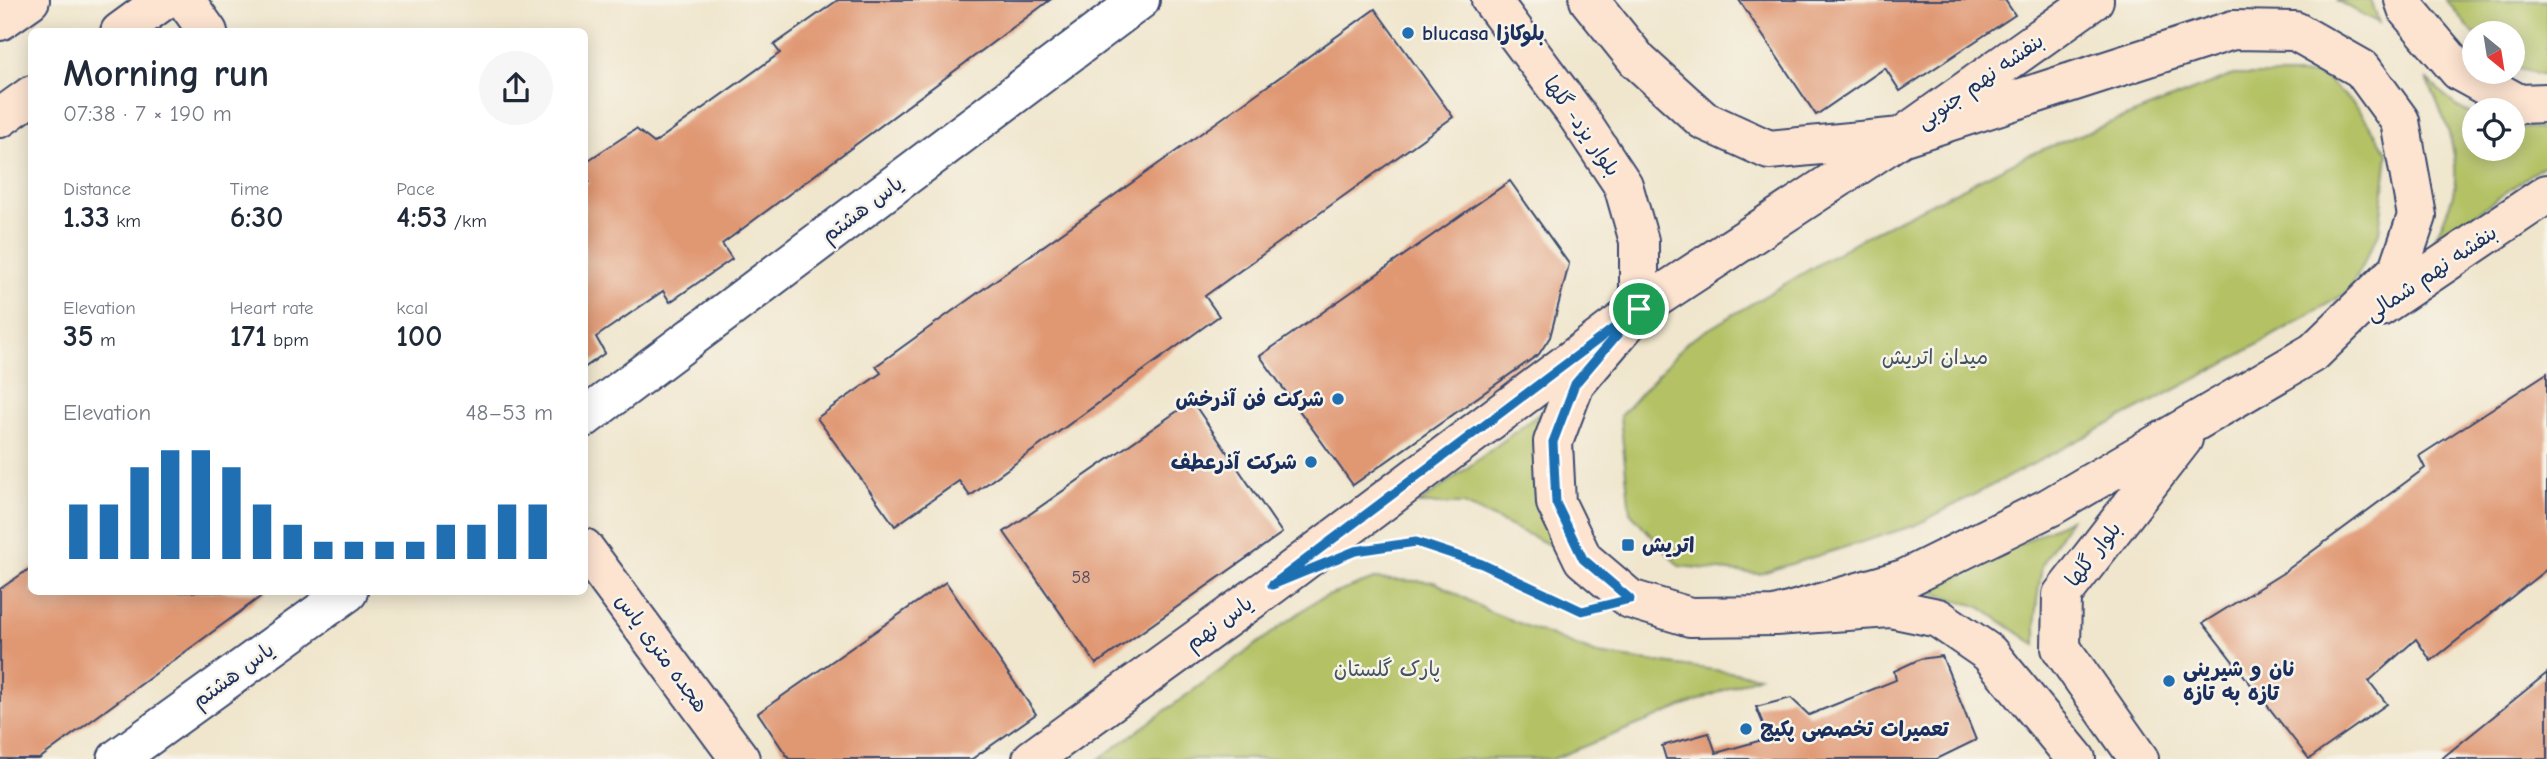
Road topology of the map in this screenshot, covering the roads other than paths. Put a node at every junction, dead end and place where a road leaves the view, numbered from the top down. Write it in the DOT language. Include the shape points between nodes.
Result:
graph roads {
  1 [pos="30,0"];
  2 [pos="164,0"];
  3 [pos="185,0"];
  4 [pos="1140,0"];
  5 [pos="1491,0"];
  6 [pos="1589,0"];
  7 [pos="2094,0"];
  8 [pos="2404,0"];
  9 [pos="0,21"];
  10 [pos="126,28"];
  11 [pos="205,28"];
  12 [pos="28,98"];
  13 [pos="2547,103"];
  14 [pos="0,118"];
  15 [pos="1901,137"];
  16 [pos="2547,194"];
  17 [pos="1639,309"];
  18 [pos="2314,352"];
  19 [pos="588,415"];
  20 [pos="2194,423"];
  21 [pos="588,553"];
  22 [pos="344,595"];
  23 [pos="1775,616"];
  24 [pos="2129,746"];
  25 [pos="117,759"];
  26 [pos="740,759"];
  27 [pos="1032,759"];
  28 [pos="2076,759"];
  1 -- 9 [label="main road"];
  2 -- 10 [label="main road"];
  3 -- 11 [label="main road"];
  4 -- 19 [label="street, یاس هشتم"];
  5 -- 17 [label="main road, بلوار یزد- گلها" via="1623,185 1639,241"];
  6 -- 15 [label="main road" via="1638,61 1703,120 1769,150"];
  7 -- 15 [label="main road, بنفشه نهم جنوبی"];
  8 -- 13 [label="main road" via="2408,11 2459,71 2519,104"];
  12 -- 14 [label="main road"];
  15 -- 17 [label="main road"];
  15 -- 18 [label="main road" via="2233,30 2295,31 2362,69 2400,121 2417,216 2399,268"];
  16 -- 18 [label="main road, بنفشه نهم شمالی"];
  17 -- 23 [label="main road" via="1575,384 1553,442 1556,503 1583,559 1630,599 1690,617"];
  17 -- 27 [label="main road, یاس نهم"];
  18 -- 20 [label="main road"];
  20 -- 23 [label="main road" via="2050,507 1905,579"];
  20 -- 24 [label="main road, بلوار گلها" via="2062,595 2061,648"];
  21 -- 26 [label="main road, هجده متری یاس"];
  22 -- 25 [label="street, یاس هشتم"];
  23 -- 28 [label="main road" via="1890,608 1938,618 1989,653"];
}
